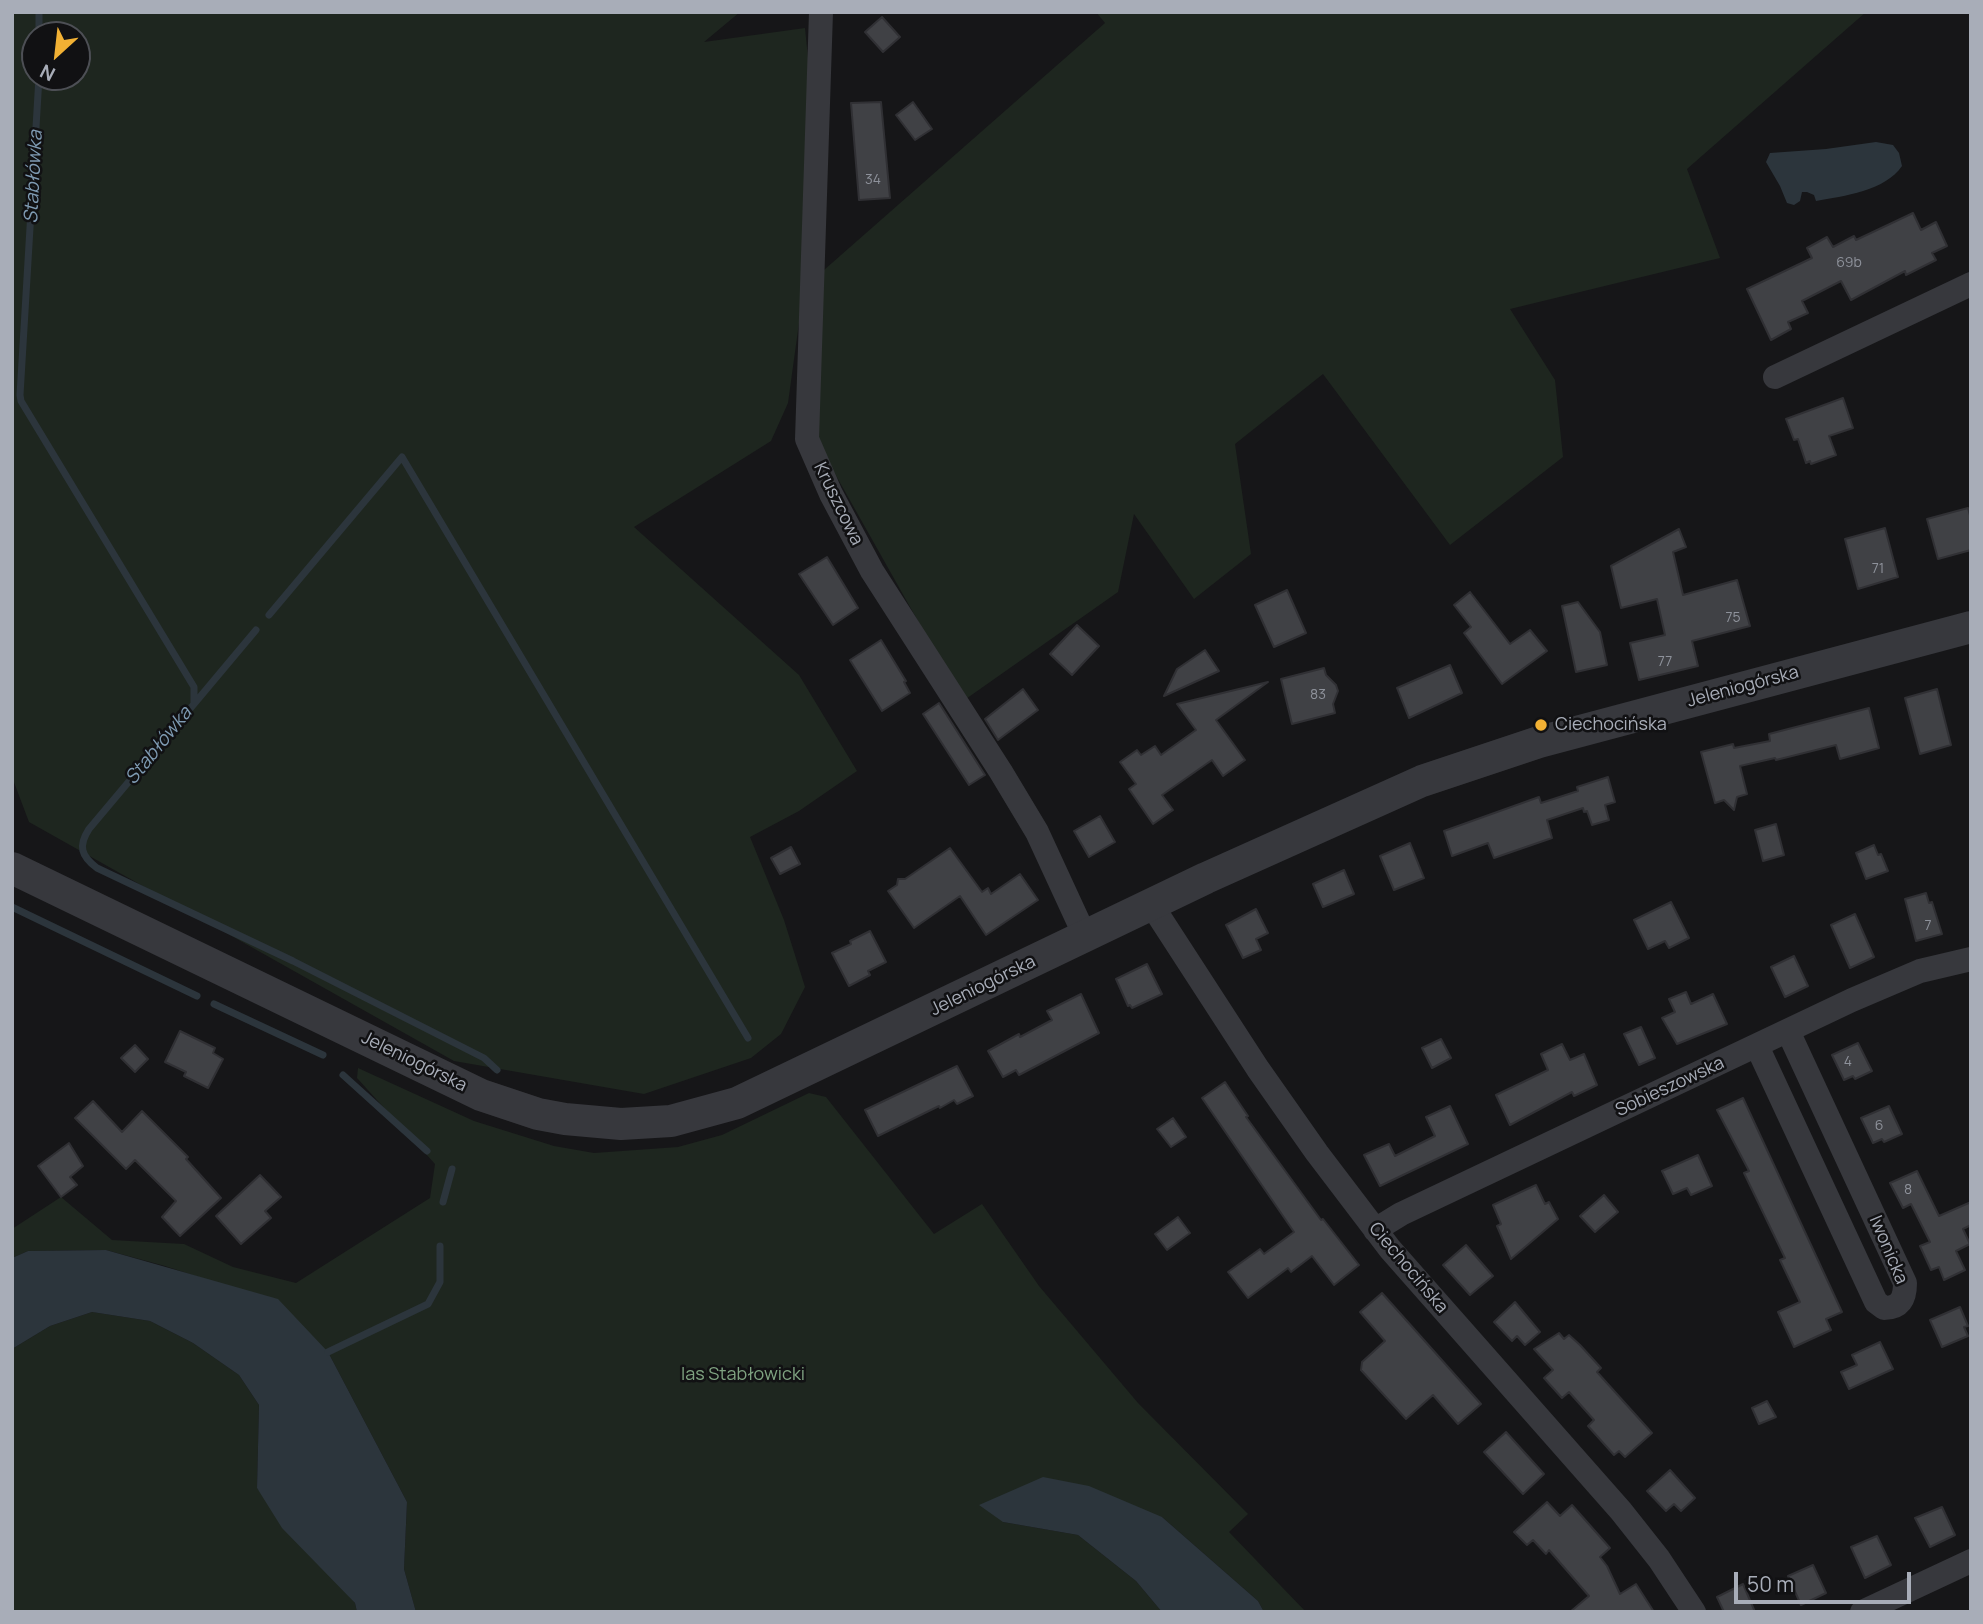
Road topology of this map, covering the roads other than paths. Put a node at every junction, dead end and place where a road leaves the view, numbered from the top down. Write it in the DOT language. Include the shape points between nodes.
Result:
graph roads {
  1 [pos="821,12"];
  2 [pos="1971,284"];
  3 [pos="1775,377"];
  4 [pos="1971,627"];
  5 [pos="12,868"];
  6 [pos="1151,904"];
  7 [pos="1085,936"];
  8 [pos="1971,959"];
  9 [pos="1788,1031"];
  10 [pos="1757,1046"];
  11 [pos="1375,1230"];
  12 [pos="1971,1560"];
  13 [pos="1693,1612"];
  14 [pos="1862,1612"];
  1 -- 7 [label="street, Kruszcowa" via="807,439 872,572 1037,832"];
  2 -- 3 [label="street"];
  4 -- 6 [label="street, Jeleniogórska" via="1539,742 1422,781"];
  5 -- 7 [label="street, Jeleniogórska" via="481,1095 538,1114 607,1123 671,1121 737,1103"];
  6 -- 7 [label="street, Jeleniogórska"];
  6 -- 11 [label="street, Ciechocińska" via="1258,1069"];
  8 -- 9 [label="street, Sobieszowska" via="1920,971"];
  9 -- 10 [label="street, Sobieszowska"];
  9 -- 10 [label="street, Iwonicka" via="1905,1283 1905,1294 1896,1306 1876,1302"];
  10 -- 11 [label="street, Sobieszowska"];
  11 -- 13 [label="street, Ciechocińska" via="1620,1511"];
  12 -- 14 [label="street"];
}
